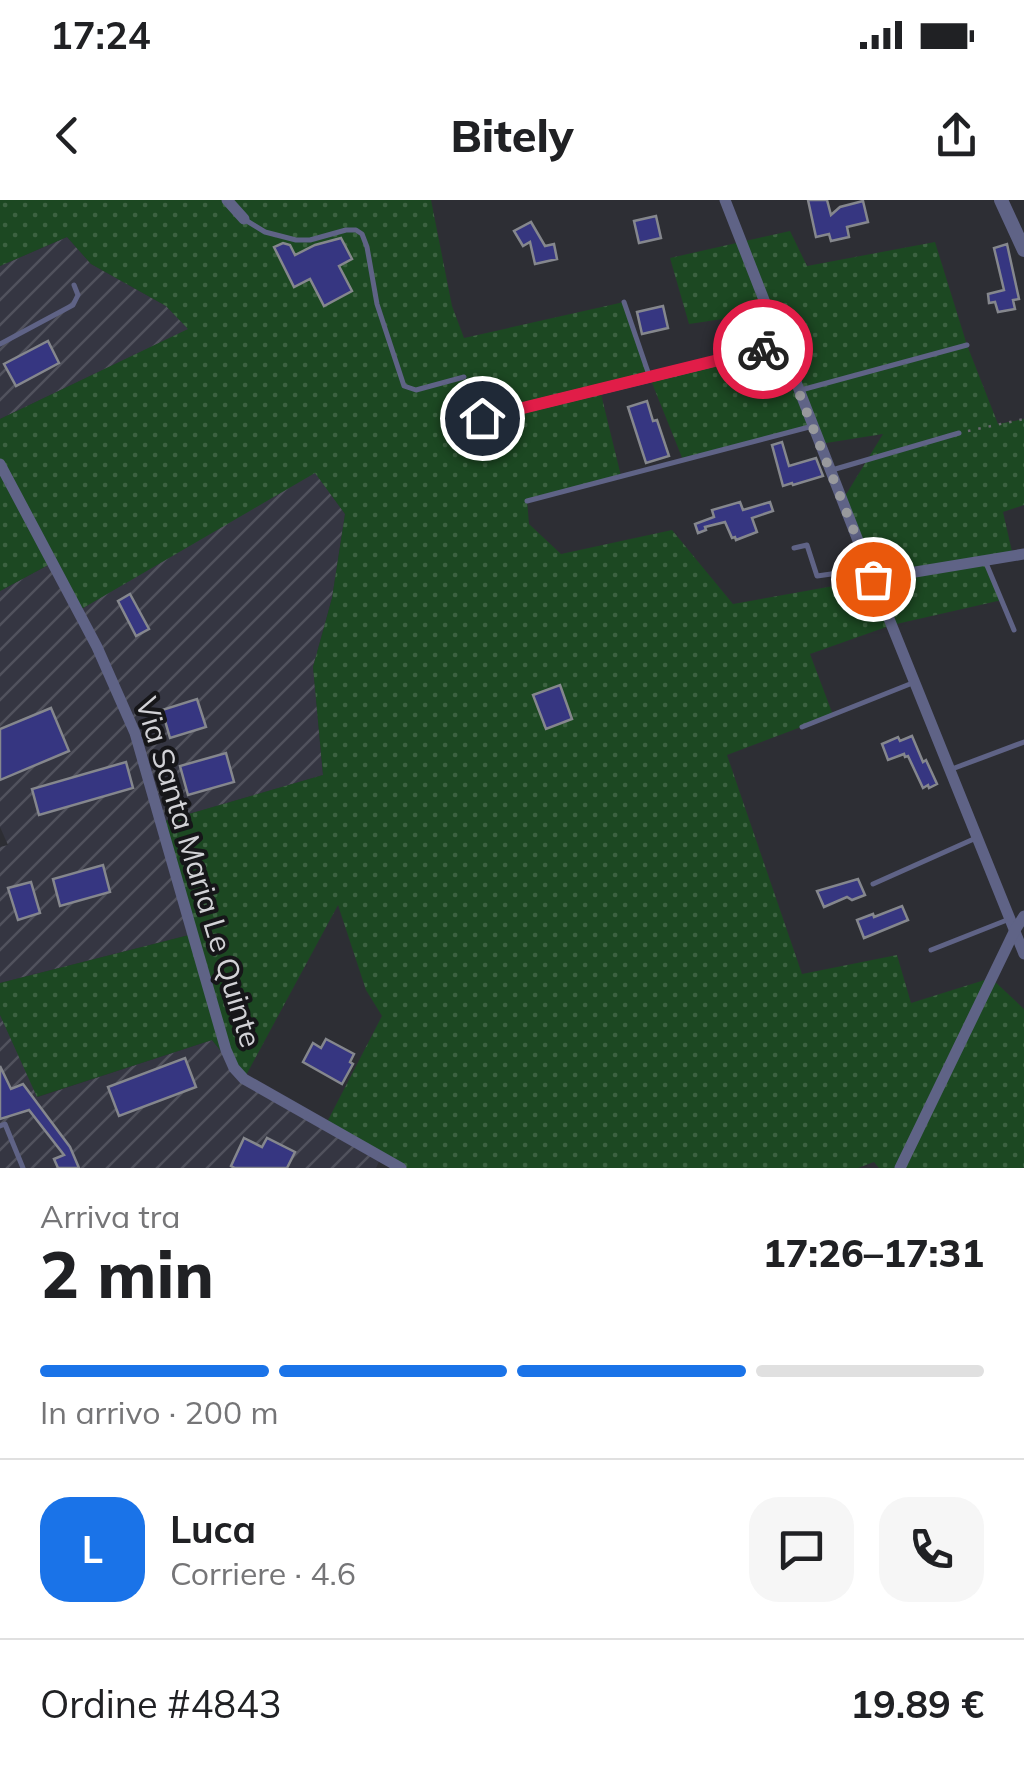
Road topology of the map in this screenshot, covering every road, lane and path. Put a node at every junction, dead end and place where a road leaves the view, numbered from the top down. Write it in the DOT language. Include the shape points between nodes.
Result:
graph roads {
  1 [pos="228,200"];
  2 [pos="725,200"];
  3 [pos="1001,200"];
  4 [pos="244,218"];
  5 [pos="1024,250"];
  6 [pos="74,285"];
  7 [pos="624,302"];
  8 [pos="0,344"];
  9 [pos="780,345"];
  10 [pos="967,345"];
  11 [pos="464,377"];
  12 [pos="650,377"];
  13 [pos="799,391"];
  14 [pos="482,418"];
  15 [pos="1024,419"];
  16 [pos="813,426"];
  17 [pos="968,432"];
  18 [pos="958,433"];
  19 [pos="0,464"];
  20 [pos="830,470"];
  21 [pos="527,500"];
  22 [pos="794,548"];
  23 [pos="1024,554"];
  24 [pos="986,560"];
  25 [pos="871,574"];
  26 [pos="1014,630"];
  27 [pos="915,682"];
  28 [pos="802,727"];
  29 [pos="1024,742"];
  30 [pos="950,769"];
  31 [pos="978,837"];
  32 [pos="873,884"];
  33 [pos="1024,916"];
  34 [pos="1012,925"];
  35 [pos="931,950"];
  36 [pos="1024,954"];
  37 [pos="0,1126"];
  38 [pos="24,1168"];
  39 [pos="402,1168"];
  40 [pos="900,1168"];
  1 -- 4 [label="street"];
  2 -- 9 [label="street"];
  3 -- 5 [label="street"];
  4 -- 11 [label="lane" via="296,240 346,230 362,234 404,386 416,390"];
  6 -- 8 [label="lane" via="74,305"];
  7 -- 12 [label="lane"];
  9 -- 12 [label="street"];
  9 -- 13 [label="street"];
  10 -- 13 [label="lane"];
  12 -- 14 [label="street"];
  13 -- 16 [label="street"];
  15 -- 17 [label="path"];
  16 -- 20 [label="street"];
  16 -- 21 [label="lane"];
  18 -- 20 [label="lane"];
  19 -- 39 [label="street, Via Santa Maria Le Quinte" via="135,732 234,1068"];
  20 -- 25 [label="street"];
  22 -- 25 [label="lane" via="806,544 817,576"];
  23 -- 24 [label="street"];
  24 -- 25 [label="street"];
  24 -- 26 [label="lane"];
  25 -- 27 [label="street"];
  27 -- 28 [label="lane"];
  27 -- 30 [label="street"];
  29 -- 30 [label="lane"];
  30 -- 31 [label="street"];
  31 -- 32 [label="lane"];
  31 -- 34 [label="street"];
  33 -- 34 [label="street"];
  34 -- 35 [label="lane"];
  34 -- 36 [label="street"];
  34 -- 40 [label="street"];
  37 -- 38 [label="lane" via="5,1124"];
}
